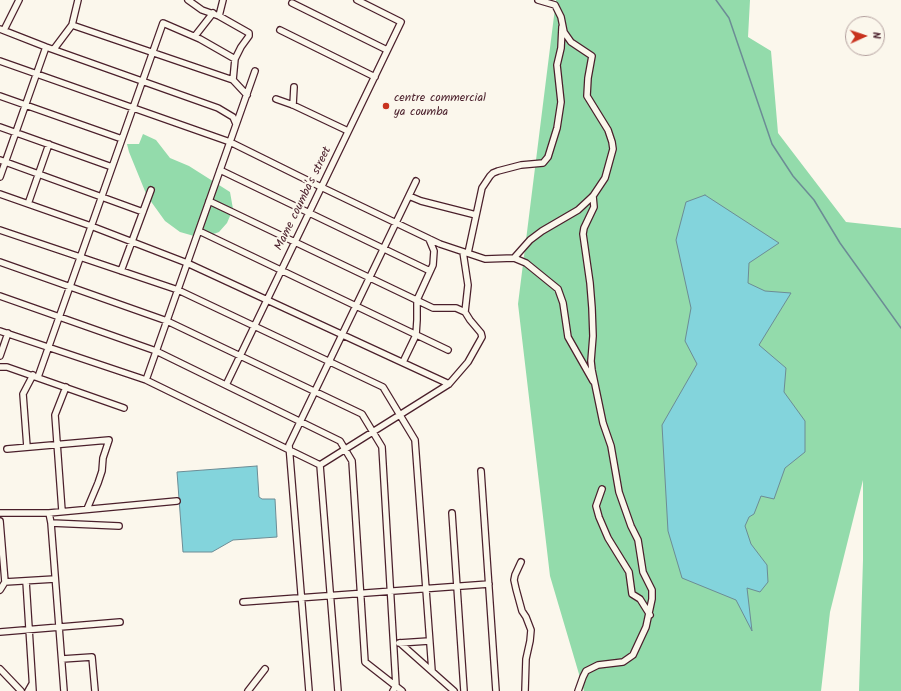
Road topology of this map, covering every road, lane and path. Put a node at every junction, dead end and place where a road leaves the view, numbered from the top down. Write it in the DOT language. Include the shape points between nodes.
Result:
graph roads {
  1 [pos="19,0"];
  2 [pos="78,0"];
  3 [pos="188,0"];
  4 [pos="223,0"];
  5 [pos="357,0"];
  6 [pos="538,0"];
  7 [pos="292,3"];
  8 [pos="213,13"];
  9 [pos="219,16"];
  10 [pos="72,25"];
  11 [pos="562,25"];
  12 [pos="2,29"];
  13 [pos="280,30"];
  14 [pos="195,36"];
  15 [pos="46,47"];
  16 [pos="54,49"];
  17 [pos="387,50"];
  18 [pos="152,53"];
  19 [pos="235,60"];
  20 [pos="0,62"];
  21 [pos="255,71"];
  22 [pos="36,74"];
  23 [pos="375,77"];
  24 [pos="233,80"];
  25 [pos="143,81"];
  26 [pos="294,87"];
  27 [pos="247,95"];
  28 [pos="0,96"];
  29 [pos="276,99"];
  30 [pos="26,105"];
  31 [pos="292,105"];
  32 [pos="133,108"];
  33 [pos="236,125"];
  34 [pos="0,128"];
  35 [pos="348,131"];
  36 [pos="16,133"];
  37 [pos="122,139"];
  38 [pos="230,142"];
  39 [pos="49,144"];
  40 [pos="3,161"];
  41 [pos="112,167"];
  42 [pos="220,170"];
  43 [pos="39,174"];
  44 [pos="0,177"];
  45 [pos="416,181"];
  46 [pos="322,187"];
  47 [pos="151,190"];
  48 [pos="0,194"];
  49 [pos="409,196"];
  50 [pos="594,196"];
  51 [pos="102,197"];
  52 [pos="209,201"];
  53 [pos="28,204"];
  54 [pos="143,212"];
  55 [pos="309,213"];
  56 [pos="476,215"];
  57 [pos="396,223"];
  58 [pos="91,226"];
  59 [pos="0,230"];
  60 [pos="199,231"];
  61 [pos="429,239"];
  62 [pos="132,242"];
  63 [pos="295,242"];
  64 [pos="384,248"];
  65 [pos="466,253"];
  66 [pos="80,257"];
  67 [pos="514,258"];
  68 [pos="0,262"];
  69 [pos="187,263"];
  70 [pos="281,270"];
  71 [pos="121,271"];
  72 [pos="430,271"];
  73 [pos="370,277"];
  74 [pos="70,287"];
  75 [pos="178,290"];
  76 [pos="0,296"];
  77 [pos="267,300"];
  78 [pos="417,300"];
  79 [pos="356,306"];
  80 [pos="465,312"];
  81 [pos="59,317"];
  82 [pos="167,321"];
  83 [pos="254,327"];
  84 [pos="0,331"];
  85 [pos="8,333"];
  86 [pos="342,334"];
  87 [pos="416,335"];
  88 [pos="49,347"];
  89 [pos="448,350"];
  90 [pos="156,351"];
  91 [pos="0,356"];
  92 [pos="240,356"];
  93 [pos="329,362"];
  94 [pos="403,362"];
  95 [pos="0,367"];
  96 [pos="35,376"];
  97 [pos="146,380"];
  98 [pos="449,384"];
  99 [pos="595,384"];
  100 [pos="226,386"];
  101 [pos="66,387"];
  102 [pos="315,392"];
  103 [pos="124,408"];
  104 [pos="400,415"];
  105 [pos="300,422"];
  106 [pos="373,432"];
  107 [pos="57,445"];
  108 [pos="27,447"];
  109 [pos="7,449"];
  110 [pos="345,449"];
  111 [pos="290,451"];
  112 [pos="320,465"];
  113 [pos="482,471"];
  114 [pos="602,489"];
  115 [pos="176,501"];
  116 [pos="87,509"];
  117 [pos="62,511"];
  118 [pos="0,513"];
  119 [pos="49,513"];
  120 [pos="452,513"];
  121 [pos="0,521"];
  122 [pos="51,523"];
  123 [pos="119,526"];
  124 [pos="1,544"];
  125 [pos="521,562"];
  126 [pos="2,568"];
  127 [pos="55,579"];
  128 [pos="26,581"];
  129 [pos="5,582"];
  130 [pos="489,584"];
  131 [pos="457,586"];
  132 [pos="425,589"];
  133 [pos="0,590"];
  134 [pos="391,591"];
  135 [pos="361,593"];
  136 [pos="331,595"];
  137 [pos="301,597"];
  138 [pos="243,602"];
  139 [pos="650,614"];
  140 [pos="120,622"];
  141 [pos="59,627"];
  142 [pos="29,629"];
  143 [pos="0,632"];
  144 [pos="429,641"];
  145 [pos="397,643"];
  146 [pos="62,659"];
  147 [pos="265,669"];
  148 [pos="432,671"];
  149 [pos="1,673"];
  150 [pos="32,684"];
  151 [pos="394,689"];
  152 [pos="21,691"];
  153 [pos="28,691"];
  154 [pos="33,691"];
  155 [pos="64,691"];
  156 [pos="94,691"];
  157 [pos="248,691"];
  158 [pos="309,691"];
  159 [pos="338,691"];
  160 [pos="402,691"];
  161 [pos="454,691"];
  162 [pos="464,691"];
  163 [pos="496,691"];
  164 [pos="525,691"];
  165 [pos="578,691"];
  1 -- 12 [label="street"];
  2 -- 10 [label="street"];
  3 -- 8 [label="street" via="202,10"];
  4 -- 9 [label="street"];
  5 -- 17 [label="street, Mame coumba's street" via="401,22"];
  6 -- 11 [label="street" via="555,5"];
  7 -- 17 [label="street"];
  8 -- 9 [label="street"];
  8 -- 14 [label="street"];
  9 -- 19 [label="street" via="249,33"];
  10 -- 16 [label="street"];
  10 -- 18 [label="street"];
  11 -- 50 [label="street" via="572,42 592,56 587,96 608,130 612,142 613,149 605,178"];
  11 -- 56 [label="street" via="557,65 561,102 557,128 548,157 543,163 517,166 493,173 482,188"];
  12 -- 15 [label="street"];
  13 -- 23 [label="street"];
  14 -- 18 [label="street" via="163,23"];
  14 -- 19 [label="street"];
  15 -- 16 [label="street"];
  15 -- 22 [label="street"];
  16 -- 25 [label="street"];
  17 -- 23 [label="street, Mame coumba's street"];
  18 -- 24 [label="street"];
  18 -- 25 [label="street"];
  19 -- 24 [label="street"];
  20 -- 22 [label="street"];
  21 -- 27 [label="street"];
  22 -- 30 [label="street"];
  22 -- 32 [label="street"];
  23 -- 35 [label="street, Mame coumba's street"];
  24 -- 27 [label="street"];
  25 -- 32 [label="street"];
  25 -- 33 [label="street" via="221,109 233,117"];
  26 -- 31 [label="street"];
  27 -- 33 [label="street"];
  28 -- 30 [label="street"];
  29 -- 31 [label="street"];
  30 -- 36 [label="street"];
  30 -- 37 [label="street"];
  31 -- 35 [label="street"];
  32 -- 37 [label="street"];
  32 -- 38 [label="street"];
  33 -- 38 [label="street"];
  34 -- 36 [label="street"];
  35 -- 46 [label="street, Mame coumba's street"];
  36 -- 39 [label="street"];
  36 -- 40 [label="street"];
  37 -- 41 [label="street"];
  38 -- 42 [label="street"];
  38 -- 46 [label="street"];
  39 -- 41 [label="street"];
  39 -- 43 [label="street"];
  40 -- 43 [label="street"];
  40 -- 44 [label="street"];
  41 -- 51 [label="street"];
  42 -- 52 [label="street"];
  42 -- 55 [label="street"];
  43 -- 51 [label="street"];
  43 -- 53 [label="street"];
  45 -- 49 [label="street"];
  46 -- 55 [label="street, Mame coumba's street"];
  46 -- 57 [label="street"];
  47 -- 54 [label="street"];
  48 -- 53 [label="street"];
  49 -- 56 [label="street"];
  49 -- 57 [label="street"];
  50 -- 67 [label="street" via="578,210 530,240"];
  50 -- 99 [label="street" via="594,207 583,234 591,296 594,336 591,366"];
  51 -- 54 [label="street"];
  51 -- 58 [label="street"];
  52 -- 60 [label="street"];
  52 -- 63 [label="street"];
  53 -- 58 [label="street"];
  54 -- 62 [label="street"];
  55 -- 63 [label="street, Mame coumba's street"];
  55 -- 64 [label="street"];
  56 -- 65 [label="street"];
  57 -- 61 [label="street"];
  57 -- 64 [label="street"];
  58 -- 62 [label="street"];
  58 -- 66 [label="street"];
  59 -- 66 [label="street"];
  60 -- 69 [label="street"];
  60 -- 70 [label="street"];
  61 -- 65 [label="street"];
  61 -- 72 [label="street" via="434,252"];
  62 -- 69 [label="street"];
  62 -- 71 [label="street"];
  63 -- 70 [label="street, Mame coumba's street"];
  63 -- 73 [label="street"];
  64 -- 72 [label="street"];
  64 -- 73 [label="street"];
  65 -- 67 [label="street" via="488,260"];
  65 -- 80 [label="street" via="468,285"];
  66 -- 71 [label="street"];
  66 -- 74 [label="street"];
  67 -- 99 [label="street" via="526,263 558,289 562,298 568,337"];
  68 -- 74 [label="street"];
  69 -- 75 [label="street"];
  69 -- 77 [label="street"];
  70 -- 77 [label="street, Mame coumba's street"];
  70 -- 79 [label="street"];
  71 -- 75 [label="street"];
  72 -- 78 [label="street"];
  73 -- 78 [label="street"];
  73 -- 79 [label="street"];
  74 -- 81 [label="street"];
  74 -- 82 [label="street"];
  75 -- 82 [label="street"];
  75 -- 83 [label="street"];
  76 -- 81 [label="street"];
  77 -- 83 [label="street, Mame coumba's street"];
  77 -- 86 [label="street"];
  78 -- 80 [label="street" via="436,309 456,308"];
  78 -- 87 [label="street"];
  79 -- 86 [label="street"];
  79 -- 87 [label="street"];
  80 -- 98 [label="street" via="482,337 468,362"];
  81 -- 88 [label="street"];
  81 -- 90 [label="street"];
  82 -- 90 [label="street"];
  82 -- 92 [label="street"];
  83 -- 92 [label="street, Mame coumba's street"];
  83 -- 93 [label="street"];
  84 -- 85 [label="street"];
  85 -- 88 [label="street"];
  85 -- 91 [label="street"];
  86 -- 93 [label="street"];
  86 -- 94 [label="street"];
  87 -- 89 [label="street"];
  87 -- 94 [label="street"];
  88 -- 96 [label="street"];
  88 -- 97 [label="street"];
  90 -- 97 [label="street"];
  90 -- 100 [label="street"];
  92 -- 100 [label="street, Mame coumba's street"];
  92 -- 102 [label="street"];
  93 -- 102 [label="street"];
  93 -- 104 [label="street" via="383,387"];
  94 -- 98 [label="street"];
  95 -- 96 [label="street" via="7,366"];
  96 -- 101 [label="street"];
  96 -- 108 [label="street" via="23,394"];
  97 -- 111 [label="street"];
  98 -- 104 [label="street"];
  99 -- 139 [label="street" via="611,446 619,492 638,540 643,572 652,590"];
  100 -- 105 [label="street"];
  101 -- 103 [label="street"];
  101 -- 107 [label="street" via="55,415"];
  102 -- 105 [label="street"];
  102 -- 106 [label="street" via="362,414"];
  104 -- 106 [label="street"];
  104 -- 132 [label="street" via="415,440"];
  105 -- 110 [label="street" via="340,441"];
  105 -- 111 [label="street" via="289,445"];
  106 -- 110 [label="street"];
  106 -- 134 [label="street" via="382,447"];
  107 -- 108 [label="street"];
  107 -- 116 [label="street" via="109,440 102,471"];
  107 -- 117 [label="street"];
  108 -- 109 [label="street"];
  110 -- 112 [label="street"];
  110 -- 135 [label="street" via="352,461"];
  111 -- 112 [label="street"];
  111 -- 137 [label="street"];
  112 -- 136 [label="street"];
  113 -- 130 [label="street"];
  114 -- 139 [label="street" via="596,506 599,517 608,538 629,572 632,594 640,599"];
  115 -- 116 [label="street"];
  116 -- 117 [label="street"];
  117 -- 119 [label="street"];
  118 -- 119 [label="street"];
  119 -- 122 [label="street"];
  120 -- 131 [label="street"];
  121 -- 124 [label="street"];
  122 -- 123 [label="street"];
  122 -- 127 [label="street"];
  124 -- 126 [label="street"];
  125 -- 164 [label="street" via="514,580 522,611 531,630 526,659"];
  126 -- 129 [label="street"];
  127 -- 128 [label="street"];
  127 -- 141 [label="street"];
  128 -- 129 [label="street"];
  128 -- 142 [label="street"];
  129 -- 133 [label="street"];
  130 -- 131 [label="street"];
  130 -- 163 [label="street"];
  131 -- 132 [label="street"];
  131 -- 162 [label="street"];
  132 -- 134 [label="street"];
  132 -- 144 [label="street"];
  134 -- 135 [label="street"];
  134 -- 145 [label="street"];
  135 -- 136 [label="street"];
  135 -- 151 [label="street" via="365,662"];
  136 -- 137 [label="street"];
  136 -- 159 [label="street"];
  137 -- 138 [label="street"];
  137 -- 158 [label="street"];
  139 -- 165 [label="street" via="633,655 620,663 598,665 586,671"];
  140 -- 141 [label="street"];
  141 -- 142 [label="street"];
  141 -- 146 [label="street"];
  142 -- 143 [label="street"];
  142 -- 150 [label="street"];
  144 -- 145 [label="street"];
  144 -- 148 [label="street"];
  145 -- 148 [label="street"];
  145 -- 151 [label="street"];
  146 -- 155 [label="street"];
  146 -- 156 [label="street" via="92,657"];
  147 -- 157 [label="street"];
  148 -- 161 [label="street"];
  149 -- 152 [label="street"];
  150 -- 153 [label="street"];
  150 -- 154 [label="street"];
  151 -- 160 [label="street"];
}
